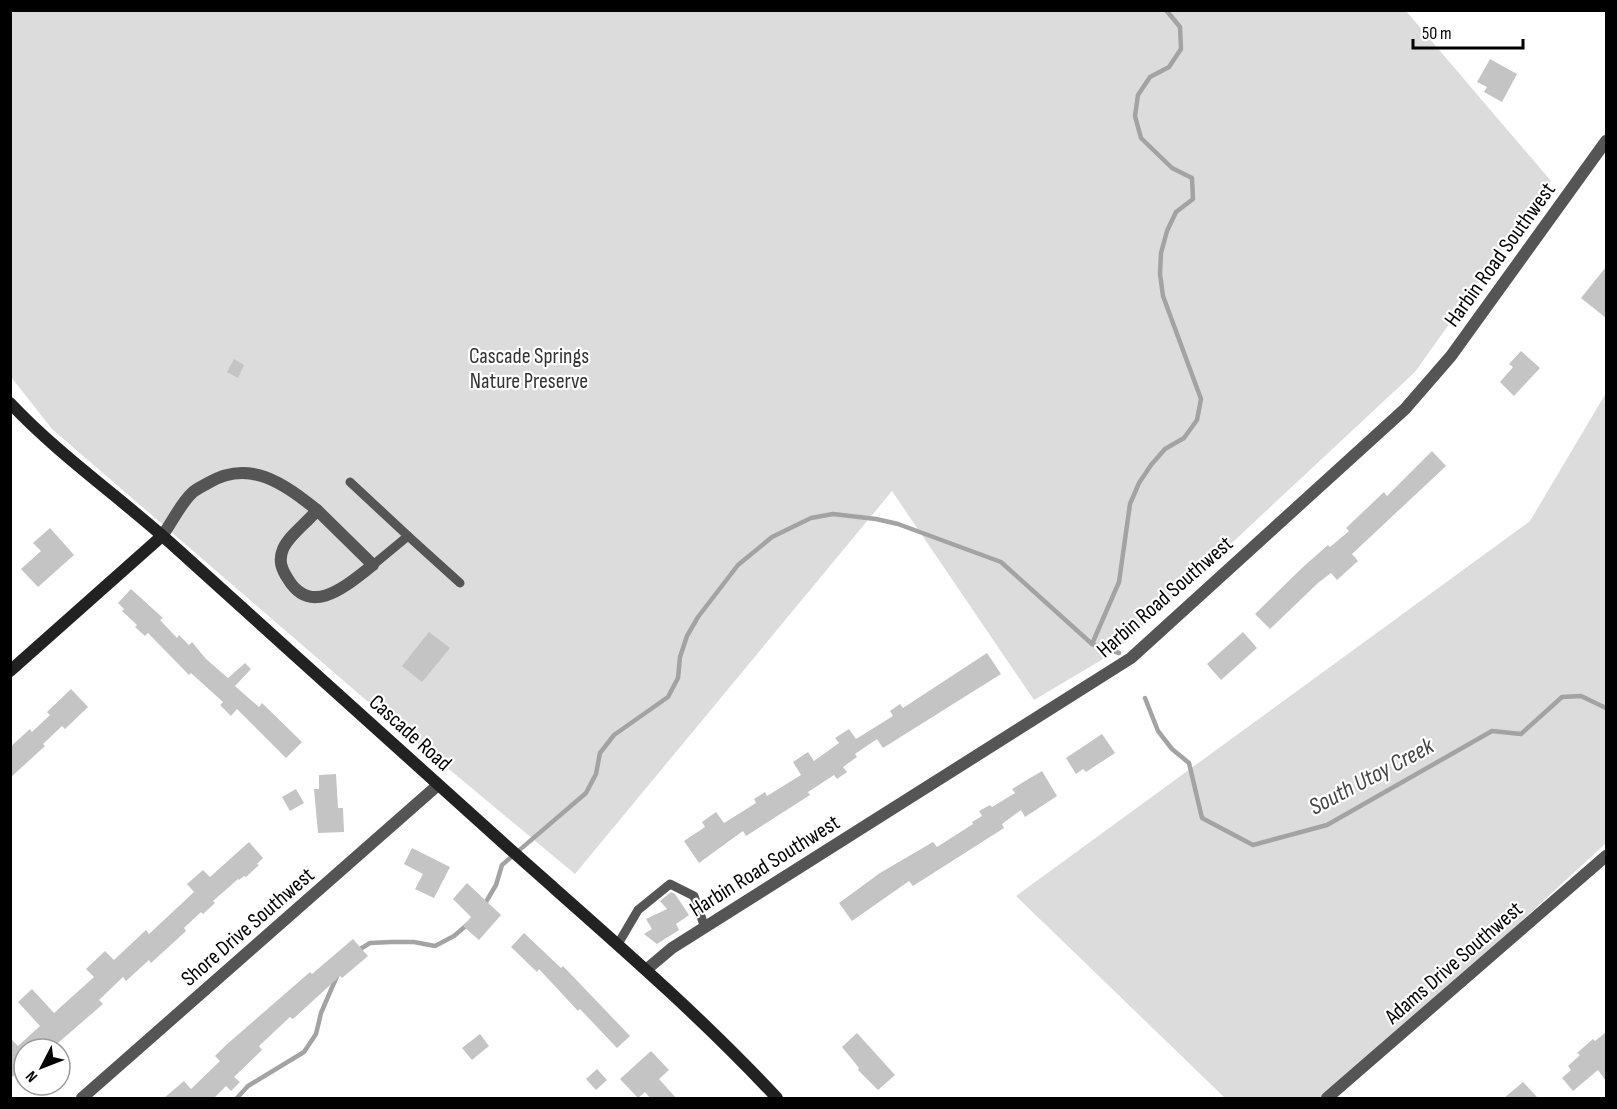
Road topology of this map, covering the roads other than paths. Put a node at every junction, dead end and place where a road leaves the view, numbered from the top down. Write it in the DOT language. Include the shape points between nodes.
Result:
graph roads {
  1 [pos="1606,141"];
  2 [pos="10,403"];
  3 [pos="350,483"];
  4 [pos="317,510"];
  5 [pos="162,536"];
  6 [pos="408,536"];
  7 [pos="373,565"];
  8 [pos="460,583"];
  9 [pos="10,671"];
  10 [pos="438,785"];
  11 [pos="1606,856"];
  12 [pos="705,928"];
  13 [pos="618,944"];
  14 [pos="647,969"];
  15 [pos="82,1098"];
  16 [pos="777,1098"];
  17 [pos="1327,1098"];
  1 -- 12 [label="street, Harbin Road Southwest" via="1451,356 1405,408 1131,658"];
  2 -- 5 [label="main road, Cascade Road" via="36,430"];
  3 -- 6 [label="lane"];
  4 -- 5 [label="street" via="288,487 239,471 215,479 191,494"];
  4 -- 7 [label="street"];
  4 -- 7 [label="street" via="283,549 280,567 290,583 303,595 320,598"];
  5 -- 9 [label="main road"];
  5 -- 10 [label="main road, Cascade Road"];
  6 -- 7 [label="lane"];
  6 -- 8 [label="lane"];
  10 -- 13 [label="main road, Cascade Road"];
  10 -- 15 [label="street, Shore Drive Southwest"];
  11 -- 17 [label="street, Adams Drive Southwest"];
  12 -- 13 [label="lane" via="694,896 670,884 638,910"];
  12 -- 14 [label="street, Harbin Road Southwest"];
  13 -- 14 [label="main road, Cascade Road"];
  14 -- 16 [label="main road, Cascade Road"];
}
